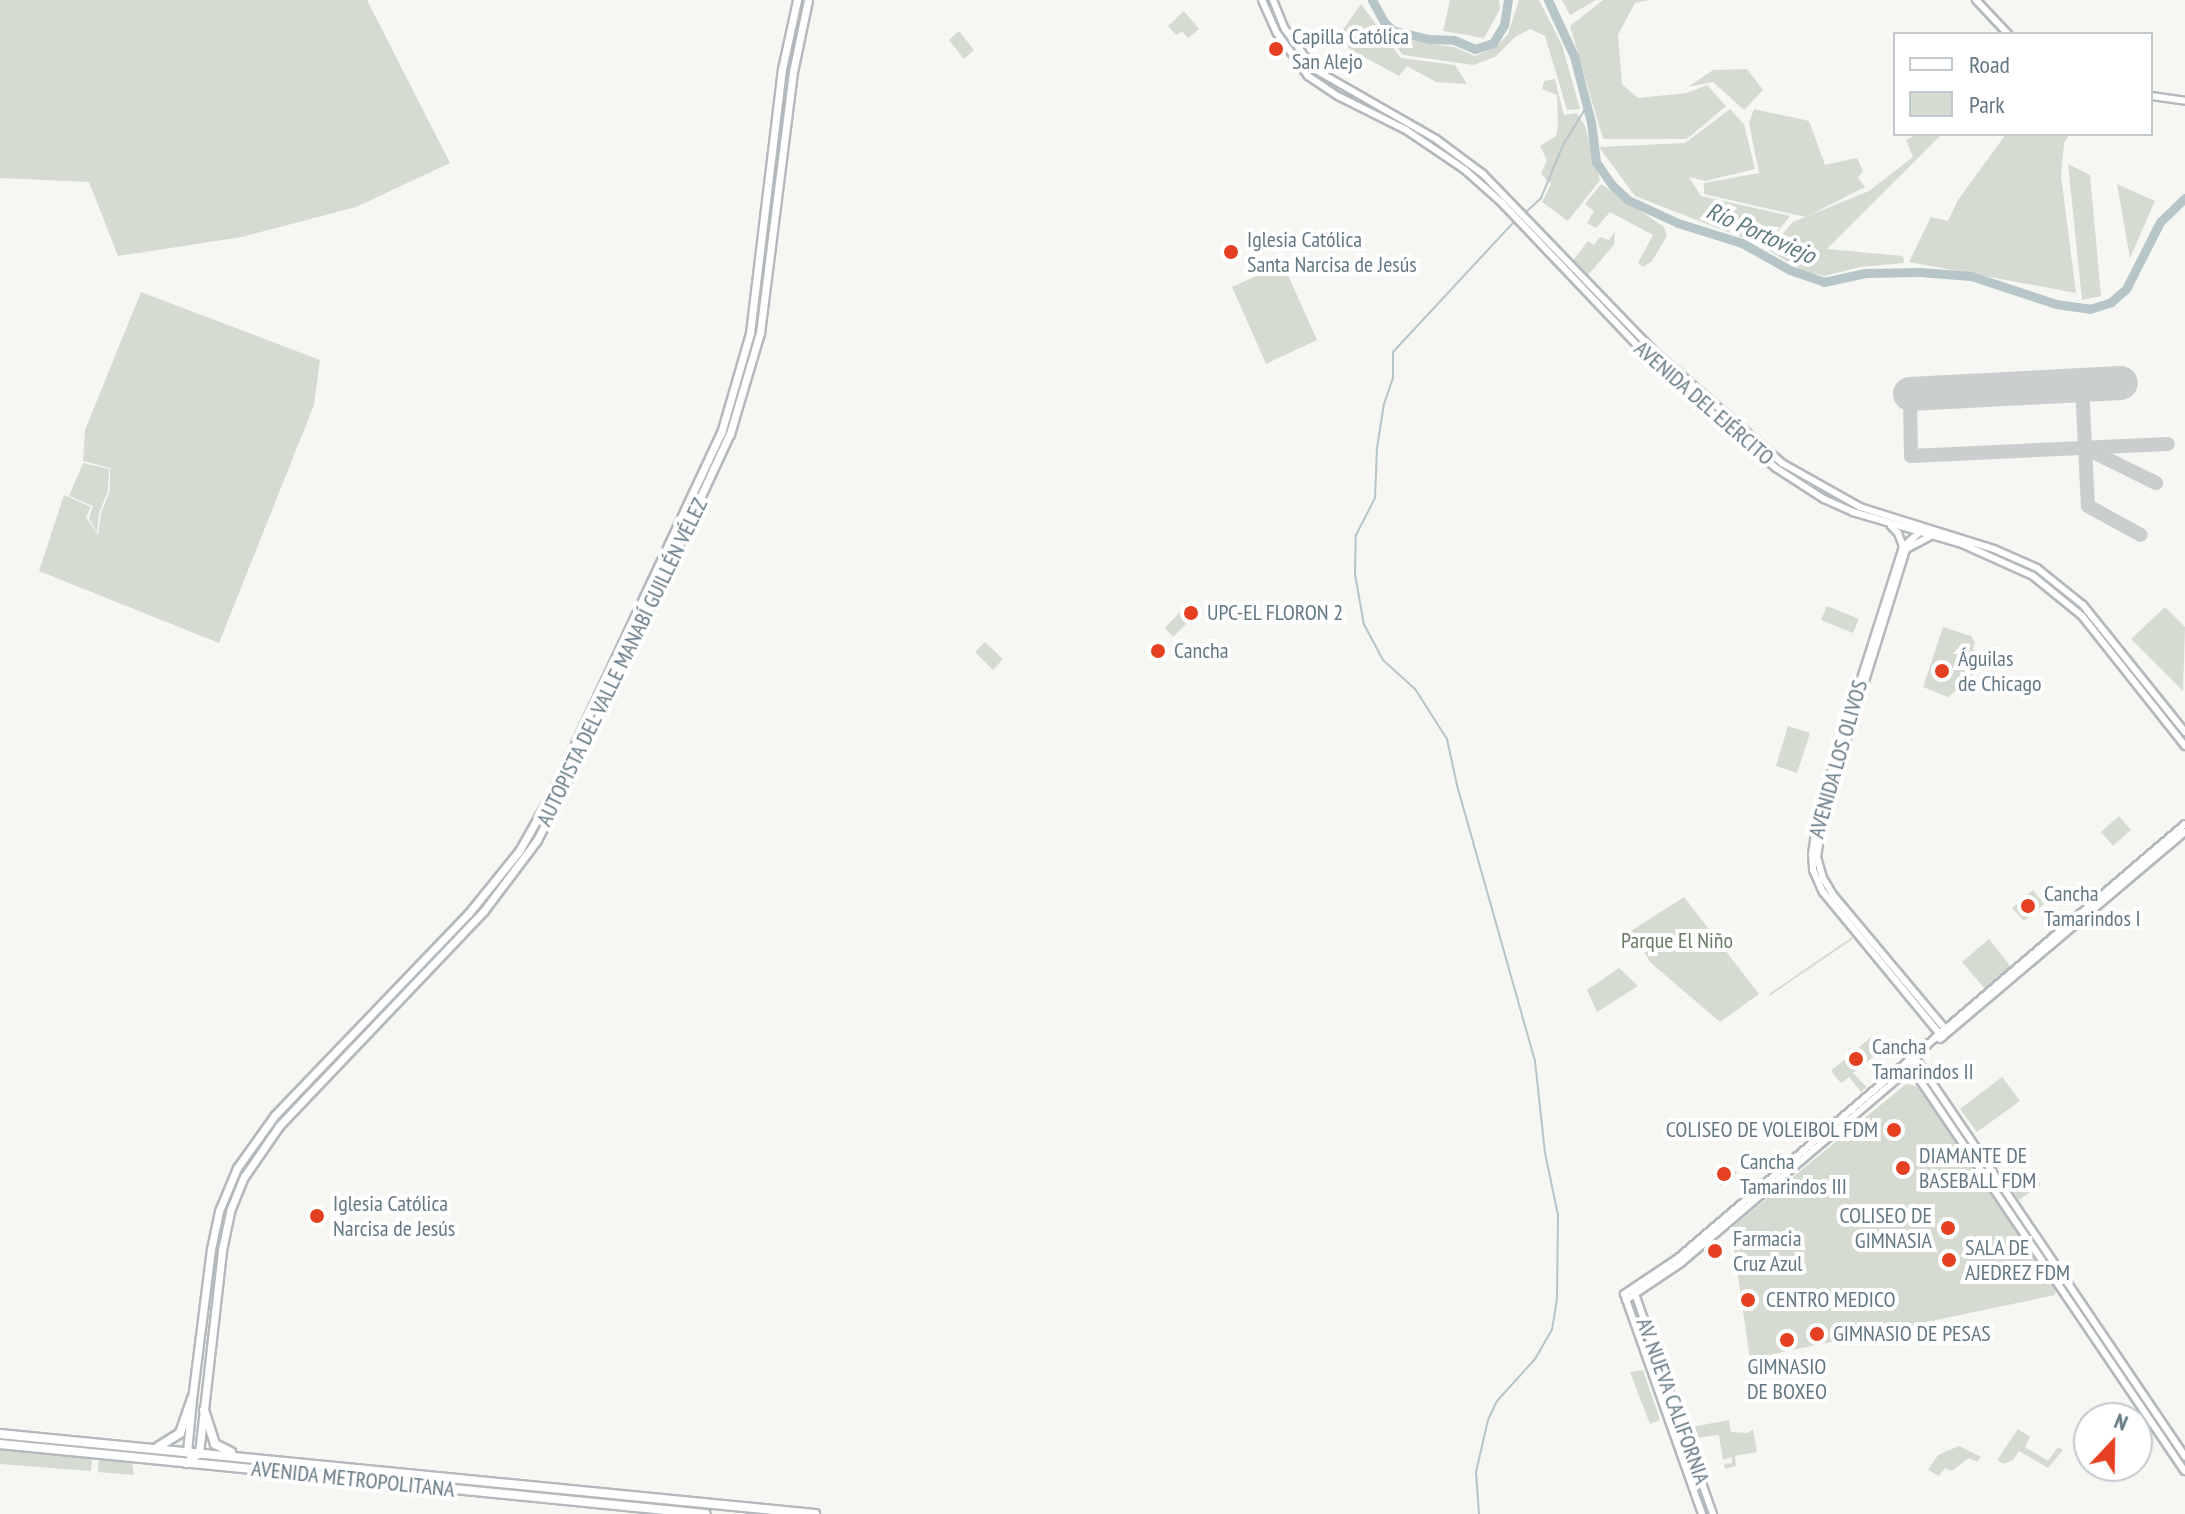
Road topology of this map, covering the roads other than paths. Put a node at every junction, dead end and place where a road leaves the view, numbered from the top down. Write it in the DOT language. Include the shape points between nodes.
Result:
graph roads {
  1 [pos="797,0"];
  2 [pos="808,0"];
  3 [pos="1262,0"];
  4 [pos="1273,0"];
  5 [pos="1976,0"];
  6 [pos="2006,32"];
  7 [pos="2153,96"];
  8 [pos="2185,101"];
  9 [pos="1897,518"];
  10 [pos="1883,521"];
  11 [pos="1905,528"];
  12 [pos="1918,532"];
  13 [pos="1935,533"];
  14 [pos="1908,540"];
  15 [pos="1905,547"];
  16 [pos="2185,732"];
  17 [pos="2185,746"];
  18 [pos="2185,824"];
  19 [pos="2185,832"];
  20 [pos="1944,1033"];
  21 [pos="1916,1059"];
  22 [pos="1911,1067"];
  23 [pos="1634,1292"];
  24 [pos="192,1399"];
  25 [pos="204,1410"];
  26 [pos="0,1434"];
  27 [pos="80,1441"];
  28 [pos="0,1444"];
  29 [pos="153,1448"];
  30 [pos="79,1453"];
  31 [pos="2185,1457"];
  32 [pos="193,1458"];
  33 [pos="251,1458"];
  34 [pos="2185,1471"];
  35 [pos="728,1510"];
  36 [pos="706,1514"];
  37 [pos="815,1514"];
  38 [pos="1702,1514"];
  39 [pos="1713,1514"];
  1 -- 24 [label="main road, AUTOPISTA DEL VALLE MANABÍ GUILLÉN VÉLEZ" via="780,87 754,311 721,433 552,793 519,851 468,914 275,1115 237,1168 214,1232"];
  2 -- 25 [label="main road, AUTOPISTA DEL VALLE MANABÍ GUILLÉN VÉLEZ" via="793,72 760,333 730,434 537,840 483,912 279,1126 244,1177 223,1239"];
  3 -- 10 [label="street, AVENIDA DEL EJÉRCITO" via="1277,33 1308,76 1406,130 1465,170 1652,361 1776,468 1824,499"];
  4 -- 9 [label="street, AVENIDA DEL EJÉRCITO" via="1285,29 1314,69 1436,139 1483,174 1647,345 1763,448 1830,492"];
  5 -- 6 [label="street"];
  7 -- 8 [label="street"];
  9 -- 11 [label="street"];
  9 -- 13 [label="street, AVENIDA DEL EJÉRCITO"];
  10 -- 11 [label="street, AVENIDA DEL EJÉRCITO"];
  10 -- 15 [label="street"];
  11 -- 12 [label="street, AVENIDA DEL EJÉRCITO"];
  11 -- 14 [label="street"];
  12 -- 13 [label="street"];
  12 -- 14 [label="street, AVENIDA LOS OLIVOS"];
  13 -- 15 [label="street"];
  13 -- 16 [label="street, AVENIDA DEL EJÉRCITO" via="2013,557 2061,586 2112,639"];
  13 -- 17 [label="street, AVENIDA DEL EJÉRCITO" via="2015,566 2068,602"];
  14 -- 15 [label="street, AVENIDA LOS OLIVOS"];
  15 -- 20 [label="street, AVENIDA LOS OLIVOS" via="1824,812 1817,857 1834,896"];
  18 -- 20 [label="street"];
  19 -- 20 [label="street"];
  20 -- 21 [label="street"];
  20 -- 23 [label="street"];
  21 -- 22 [label="street"];
  21 -- 31 [label="street"];
  22 -- 23 [label="street" via="1681,1263"];
  22 -- 34 [label="street"];
  23 -- 38 [label="street, AV. NUEVA CALIFORNIA" via="1625,1297"];
  23 -- 39 [label="street, AV. NUEVA CALIFORNIA"];
  24 -- 29 [label="highway" via="180,1433"];
  24 -- 32 [label="main road, AUTOPISTA DEL VALLE MANABÍ GUILLÉN VÉLEZ"];
  25 -- 32 [label="main road, AUTOPISTA DEL VALLE MANABÍ GUILLÉN VÉLEZ"];
  25 -- 33 [label="highway" via="215,1444"];
  26 -- 27 [label="highway"];
  27 -- 29 [label="highway"];
  27 -- 30 [label="highway"];
  28 -- 30 [label="highway, AVENIDA METROPOLITANA"];
  29 -- 32 [label="highway"];
  30 -- 32 [label="highway, AVENIDA METROPOLITANA"];
  32 -- 33 [label="highway"];
  32 -- 36 [label="highway, AVENIDA METROPOLITANA"];
  33 -- 35 [label="highway"];
  35 -- 37 [label="highway"];
}
